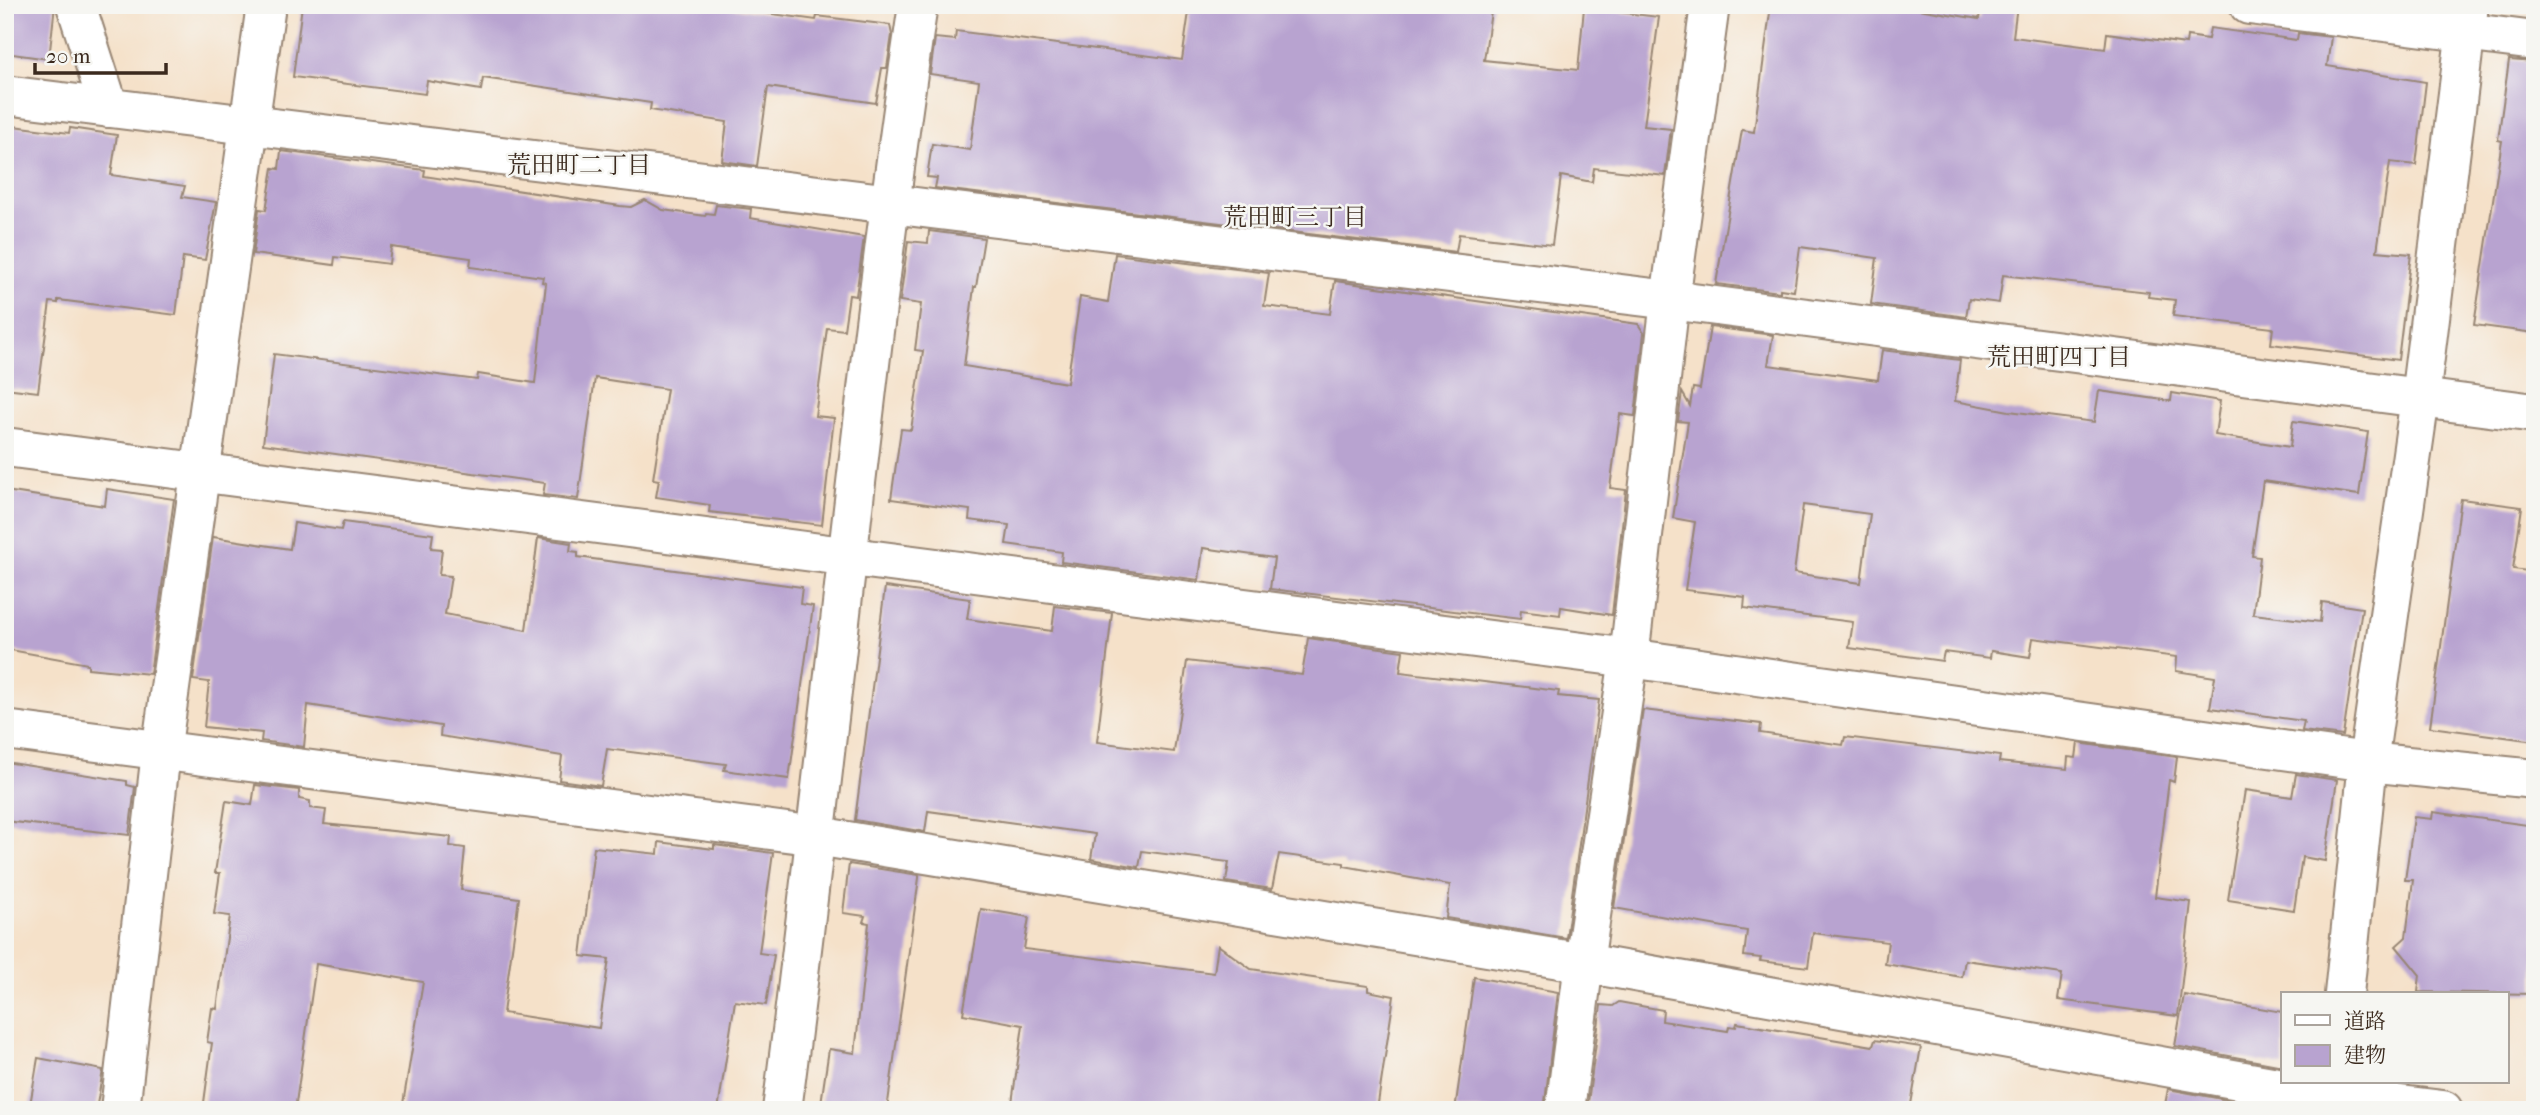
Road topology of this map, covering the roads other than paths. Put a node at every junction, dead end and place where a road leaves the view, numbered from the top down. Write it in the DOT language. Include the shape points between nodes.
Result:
graph roads {
  1 [pos="76,5"];
  2 [pos="266,5"];
  3 [pos="918,5"];
  4 [pos="1710,5"];
  5 [pos="2249,5"];
  6 [pos="2467,19"];
  7 [pos="2535,41"];
  8 [pos="5,95"];
  9 [pos="109,108"];
  10 [pos="251,126"];
  11 [pos="889,202"];
  12 [pos="1670,300"];
  13 [pos="2420,398"];
  14 [pos="2535,412"];
  15 [pos="5,447"];
  16 [pos="200,473"];
  17 [pos="849,556"];
  18 [pos="1629,658"];
  19 [pos="5,730"];
  20 [pos="161,752"];
  21 [pos="2368,762"];
  22 [pos="2535,779"];
  23 [pos="817,836"];
  24 [pos="1584,963"];
  25 [pos="2344,992"];
  26 [pos="2334,1096"];
  27 [pos="120,1110"];
  28 [pos="782,1110"];
  29 [pos="1565,1110"];
  30 [pos="2443,1110"];
  1 -- 9 [label="street"];
  2 -- 10 [label="street"];
  3 -- 11 [label="street"];
  4 -- 12 [label="street"];
  5 -- 6 [label="street"];
  6 -- 7 [label="street"];
  6 -- 13 [label="street"];
  8 -- 9 [label="street"];
  9 -- 10 [label="street"];
  10 -- 11 [label="street"];
  10 -- 16 [label="street"];
  11 -- 12 [label="street"];
  11 -- 17 [label="street"];
  12 -- 13 [label="street"];
  12 -- 18 [label="street"];
  13 -- 14 [label="street"];
  13 -- 21 [label="street"];
  15 -- 16 [label="street"];
  16 -- 17 [label="street"];
  16 -- 20 [label="street"];
  17 -- 18 [label="street"];
  17 -- 23 [label="street"];
  18 -- 21 [label="street"];
  18 -- 24 [label="street"];
  19 -- 20 [label="street"];
  20 -- 23 [label="street"];
  20 -- 27 [label="street"];
  21 -- 22 [label="street"];
  21 -- 25 [label="street"];
  23 -- 24 [label="street"];
  23 -- 28 [label="street"];
  24 -- 26 [label="street"];
  24 -- 29 [label="street"];
  26 -- 30 [label="street"];
}
